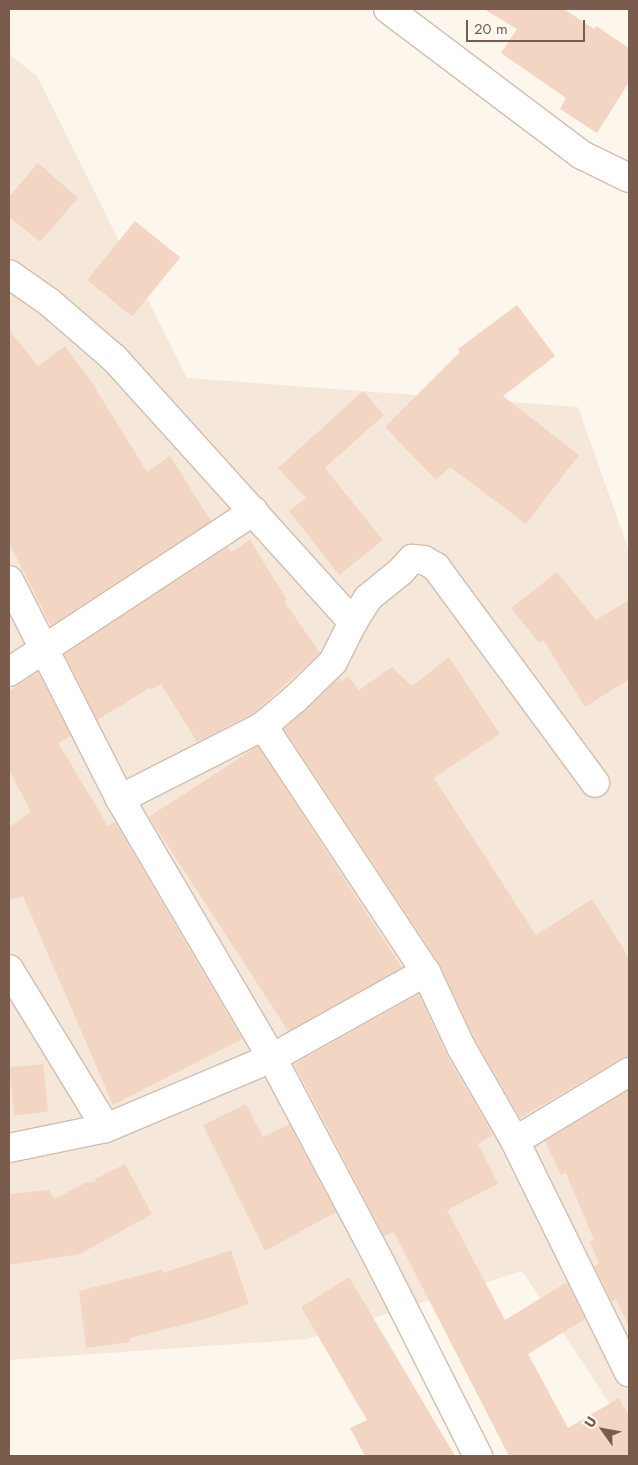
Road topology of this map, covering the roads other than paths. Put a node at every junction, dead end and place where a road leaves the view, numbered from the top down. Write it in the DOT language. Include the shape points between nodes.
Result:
graph roads {
  1 [pos="388,9"];
  2 [pos="629,178"];
  3 [pos="9,274"];
  4 [pos="254,511"];
  5 [pos="9,580"];
  6 [pos="353,622"];
  7 [pos="44,647"];
  8 [pos="9,672"];
  9 [pos="263,726"];
  10 [pos="595,783"];
  11 [pos="120,799"];
  12 [pos="426,972"];
  13 [pos="11,978"];
  14 [pos="272,1058"];
  15 [pos="629,1072"];
  16 [pos="106,1128"];
  17 [pos="514,1141"];
  18 [pos="9,1148"];
  19 [pos="629,1373"];
  20 [pos="478,1456"];
  1 -- 2 [label="street" via="582,155"];
  3 -- 4 [label="street" via="49,302 115,359"];
  4 -- 6 [label="street"];
  4 -- 7 [label="street"];
  5 -- 7 [label="street"];
  6 -- 9 [label="street" via="333,662"];
  6 -- 10 [label="street" via="368,598 412,558 436,567"];
  7 -- 8 [label="street"];
  7 -- 11 [label="street"];
  9 -- 11 [label="street"];
  9 -- 12 [label="street"];
  11 -- 14 [label="street"];
  12 -- 14 [label="street"];
  12 -- 17 [label="street" via="461,1047"];
  13 -- 16 [label="street"];
  14 -- 16 [label="street"];
  14 -- 20 [label="street"];
  15 -- 17 [label="street"];
  16 -- 18 [label="street"];
  17 -- 19 [label="street"];
}
